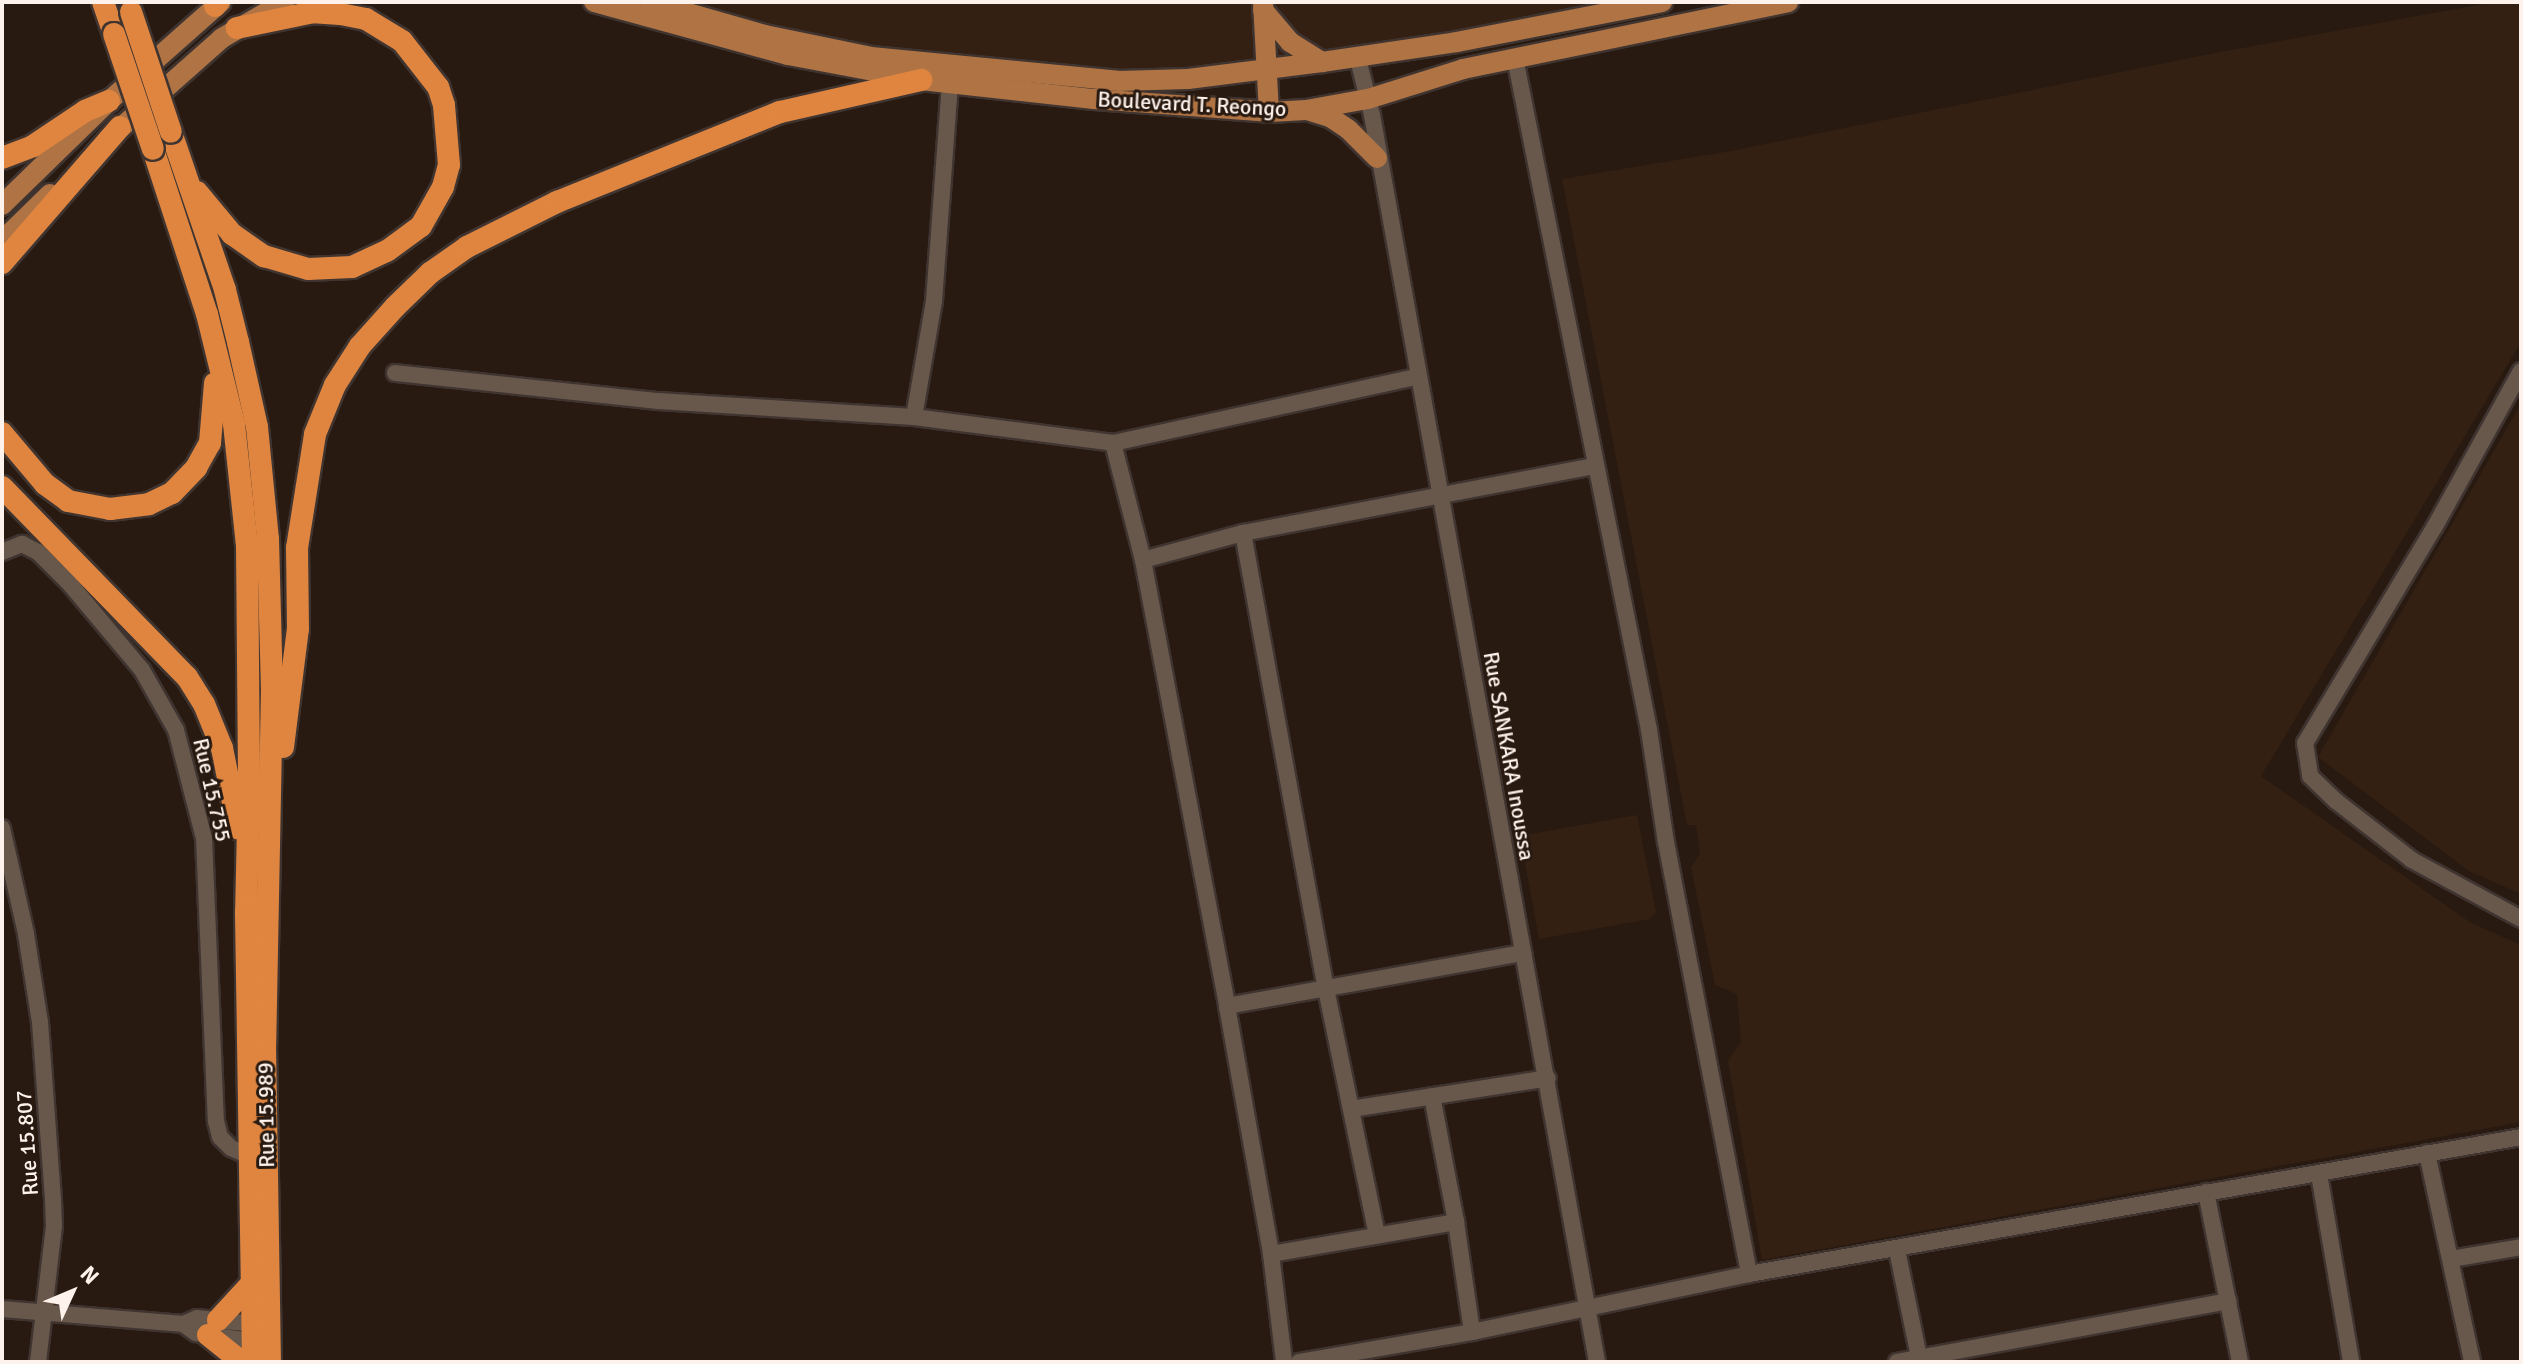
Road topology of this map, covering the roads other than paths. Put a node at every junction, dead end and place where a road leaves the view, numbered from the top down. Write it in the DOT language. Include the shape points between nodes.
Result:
graph roads {
  1 [pos="103,2"];
  2 [pos="284,2"];
  3 [pos="594,2"];
  4 [pos="650,2"];
  5 [pos="1662,2"];
  6 [pos="1788,2"];
  7 [pos="218,3"];
  8 [pos="1263,6"];
  9 [pos="129,7"];
  10 [pos="237,28"];
  11 [pos="1357,55"];
  12 [pos="1515,58"];
  13 [pos="1322,62"];
  14 [pos="1265,69"];
  15 [pos="921,80"];
  16 [pos="950,84"];
  17 [pos="1368,99"];
  18 [pos="109,101"];
  19 [pos="1306,110"];
  20 [pos="1269,112"];
  21 [pos="120,127"];
  22 [pos="2,158"];
  23 [pos="1377,158"];
  24 [pos="187,178"];
  25 [pos="2,205"];
  26 [pos="2,241"];
  27 [pos="2,263"];
  28 [pos="207,314"];
  29 [pos="2521,371"];
  30 [pos="395,373"];
  31 [pos="1416,377"];
  32 [pos="914,417"];
  33 [pos="2,433"];
  34 [pos="1113,443"];
  35 [pos="1595,466"];
  36 [pos="2,487"];
  37 [pos="1438,494"];
  38 [pos="1243,533"];
  39 [pos="2,552"];
  40 [pos="1143,560"];
  41 [pos="2,828"];
  42 [pos="245,861"];
  43 [pos="268,868"];
  44 [pos="2521,919"];
  45 [pos="1523,953"];
  46 [pos="1326,989"];
  47 [pos="1227,1006"];
  48 [pos="1548,1078"];
  49 [pos="1432,1096"];
  50 [pos="1351,1109"];
  51 [pos="2521,1137"];
  52 [pos="2427,1153"];
  53 [pos="249,1156"];
  54 [pos="2319,1174"];
  55 [pos="2206,1192"];
  56 [pos="1456,1222"];
  57 [pos="1377,1235"];
  58 [pos="2521,1247"];
  59 [pos="1897,1250"];
  60 [pos="1271,1254"];
  61 [pos="2451,1259"];
  62 [pos="1749,1274"];
  63 [pos="252,1283"];
  64 [pos="2228,1301"];
  65 [pos="2,1309"];
  66 [pos="1589,1309"];
  67 [pos="44,1312"];
  68 [pos="213,1328"];
  69 [pos="1472,1332"];
  70 [pos="262,1343"];
  71 [pos="1919,1360"];
  72 [pos="38,1362"];
  73 [pos="242,1362"];
  74 [pos="1284,1362"];
  75 [pos="1299,1362"];
  76 [pos="1597,1362"];
  77 [pos="1897,1362"];
  78 [pos="2240,1362"];
  79 [pos="2351,1362"];
  80 [pos="2472,1362"];
  1 -- 28 [label="highway, bridge"];
  2 -- 10 [label="main road"];
  3 -- 15 [label="main road, Boulevard T. Reongo" via="788,55"];
  4 -- 14 [label="main road, Boulevard T. Reongo" via="765,35 950,67 1118,81"];
  5 -- 11 [label="main road, Boulevard T. Reongo" via="1457,42"];
  6 -- 12 [label="main road, Boulevard T. Reongo"];
  7 -- 18 [label="main road"];
  8 -- 13 [label="main road" via="1290,42"];
  8 -- 14 [label="main road"];
  9 -- 24 [label="highway, bridge"];
  10 -- 21 [label="main road"];
  10 -- 24 [label="highway" via="314,12 340,14 366,19 402,41 429,72 444,105 449,165 443,187 421,226 387,251 352,267 308,269 264,256 232,234"];
  11 -- 13 [label="main road, Boulevard T. Reongo"];
  11 -- 17 [label="street, Rue SANKARA Inoussa"];
  12 -- 17 [label="main road, Boulevard T. Reongo"];
  12 -- 35 [label="street"];
  13 -- 14 [label="main road, Boulevard T. Reongo"];
  14 -- 20 [label="main road"];
  15 -- 16 [label="main road, Boulevard T. Reongo"];
  15 -- 43 [label="highway" via="780,112 557,202 467,247 430,273 360,346 335,385 315,434 305,482 297,548 298,629"];
  16 -- 20 [label="main road, Boulevard T. Reongo"];
  16 -- 32 [label="street" via="934,301"];
  17 -- 19 [label="main road, Boulevard T. Reongo"];
  17 -- 23 [label="street, Rue SANKARA Inoussa"];
  18 -- 22 [label="highway"];
  18 -- 25 [label="main road"];
  19 -- 20 [label="main road, Boulevard T. Reongo"];
  19 -- 23 [label="main road" via="1348,129"];
  21 -- 26 [label="main road"];
  21 -- 27 [label="highway"];
  23 -- 31 [label="street, Rue SANKARA Inoussa"];
  24 -- 43 [label="highway" via="225,290 257,427 272,604"];
  28 -- 33 [label="highway" via="215,361 210,443 172,493 130,508 68,501 45,484"];
  28 -- 42 [label="highway" via="234,424 247,545"];
  29 -- 44 [label="street" via="2305,743 2310,776 2336,801 2412,860"];
  30 -- 32 [label="street" via="643,400"];
  31 -- 34 [label="street"];
  31 -- 37 [label="street, Rue SANKARA Inoussa"];
  32 -- 34 [label="street"];
  34 -- 40 [label="street"];
  35 -- 37 [label="street"];
  35 -- 62 [label="street"];
  36 -- 42 [label="highway" via="187,677 222,748"];
  37 -- 38 [label="street"];
  37 -- 45 [label="street, Rue SANKARA Inoussa"];
  38 -- 40 [label="street"];
  38 -- 46 [label="street"];
  39 -- 53 [label="street, Rue 15.755" via="22,544 38,552 70,584 142,670 176,730 204,838 216,1121 220,1137"];
  40 -- 47 [label="street"];
  41 -- 67 [label="street, Rue 15.807" via="40,1022 54,1226"];
  42 -- 53 [label="highway"];
  43 -- 70 [label="highway, Rue 15.989"];
  45 -- 46 [label="street"];
  45 -- 48 [label="street, Rue SANKARA Inoussa"];
  46 -- 47 [label="street"];
  46 -- 50 [label="street"];
  47 -- 60 [label="street"];
  48 -- 49 [label="street"];
  48 -- 66 [label="street, Rue SANKARA Inoussa"];
  49 -- 50 [label="street"];
  49 -- 56 [label="street"];
  50 -- 57 [label="street"];
  51 -- 52 [label="street"];
  52 -- 54 [label="street"];
  52 -- 61 [label="street"];
  53 -- 63 [label="highway"];
  54 -- 55 [label="street"];
  54 -- 79 [label="street"];
  55 -- 59 [label="street"];
  55 -- 64 [label="street"];
  56 -- 57 [label="street"];
  56 -- 69 [label="street"];
  57 -- 60 [label="street"];
  58 -- 61 [label="street"];
  59 -- 62 [label="street"];
  59 -- 71 [label="street"];
  60 -- 74 [label="street"];
  61 -- 80 [label="street"];
  62 -- 66 [label="street"];
  63 -- 68 [label="highway"];
  63 -- 70 [label="highway"];
  64 -- 71 [label="street"];
  64 -- 78 [label="street"];
  65 -- 67 [label="street"];
  66 -- 69 [label="street"];
  66 -- 76 [label="street, Rue SANKARA Inoussa"];
  67 -- 68 [label="street" via="183,1324 197,1318"];
  67 -- 72 [label="street, Rue 15.807"];
  68 -- 70 [label="street"];
  68 -- 73 [label="highway"];
  69 -- 75 [label="street"];
  71 -- 77 [label="street"];
}
